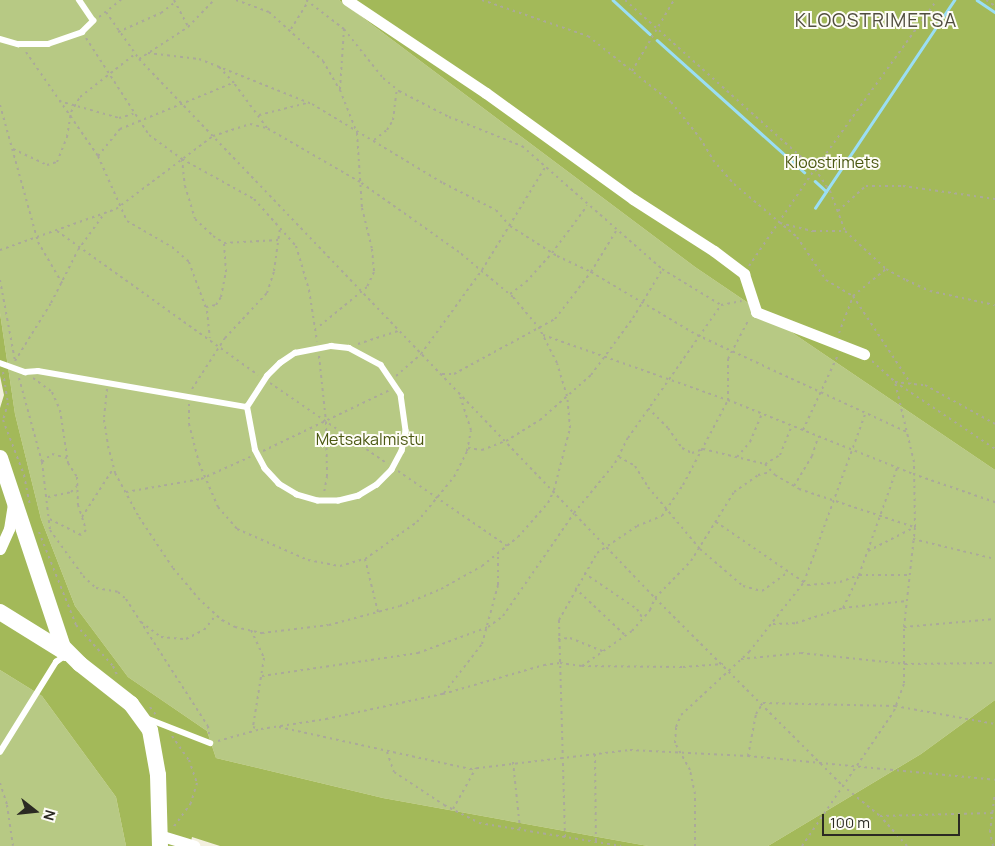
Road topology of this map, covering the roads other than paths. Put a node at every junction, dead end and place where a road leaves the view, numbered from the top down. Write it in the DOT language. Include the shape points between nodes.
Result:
graph roads {
  1 [pos="80,0"];
  2 [pos="347,0"];
  3 [pos="0,39"];
  4 [pos="864,354"];
  5 [pos="0,363"];
  6 [pos="247,407"];
  7 [pos="0,458"];
  8 [pos="13,500"];
  9 [pos="0,550"];
  10 [pos="0,612"];
  11 [pos="68,654"];
  12 [pos="143,710"];
  13 [pos="8,738"];
  14 [pos="0,740"];
  15 [pos="210,743"];
  16 [pos="0,752"];
  17 [pos="163,837"];
  18 [pos="194,846"];
  1 -- 3 [label="lane" via="93,21 82,32 48,44 21,44"];
  2 -- 4 [label="street" via="744,274 756,312"];
  5 -- 6 [label="lane" via="16,364 25,372 38,371"];
  6 -- 6 [label="lane" via="257,454 265,469 297,495 323,501 359,496 377,485 393,467 406,431 406,413 393,379 366,355 343,347 317,347 296,353 280,363 265,379"];
  7 -- 8 [label="main road"];
  8 -- 9 [label="street" via="9,529"];
  8 -- 11 [label="main road" via="57,632"];
  10 -- 11 [label="main road"];
  11 -- 12 [label="main road"];
  11 -- 13 [label="lane" via="56,662"];
  12 -- 15 [label="lane" via="162,724"];
  12 -- 17 [label="main road" via="155,747"];
  13 -- 14 [label="lane"];
  13 -- 16 [label="lane"];
  17 -- 18 [label="street"];
}
